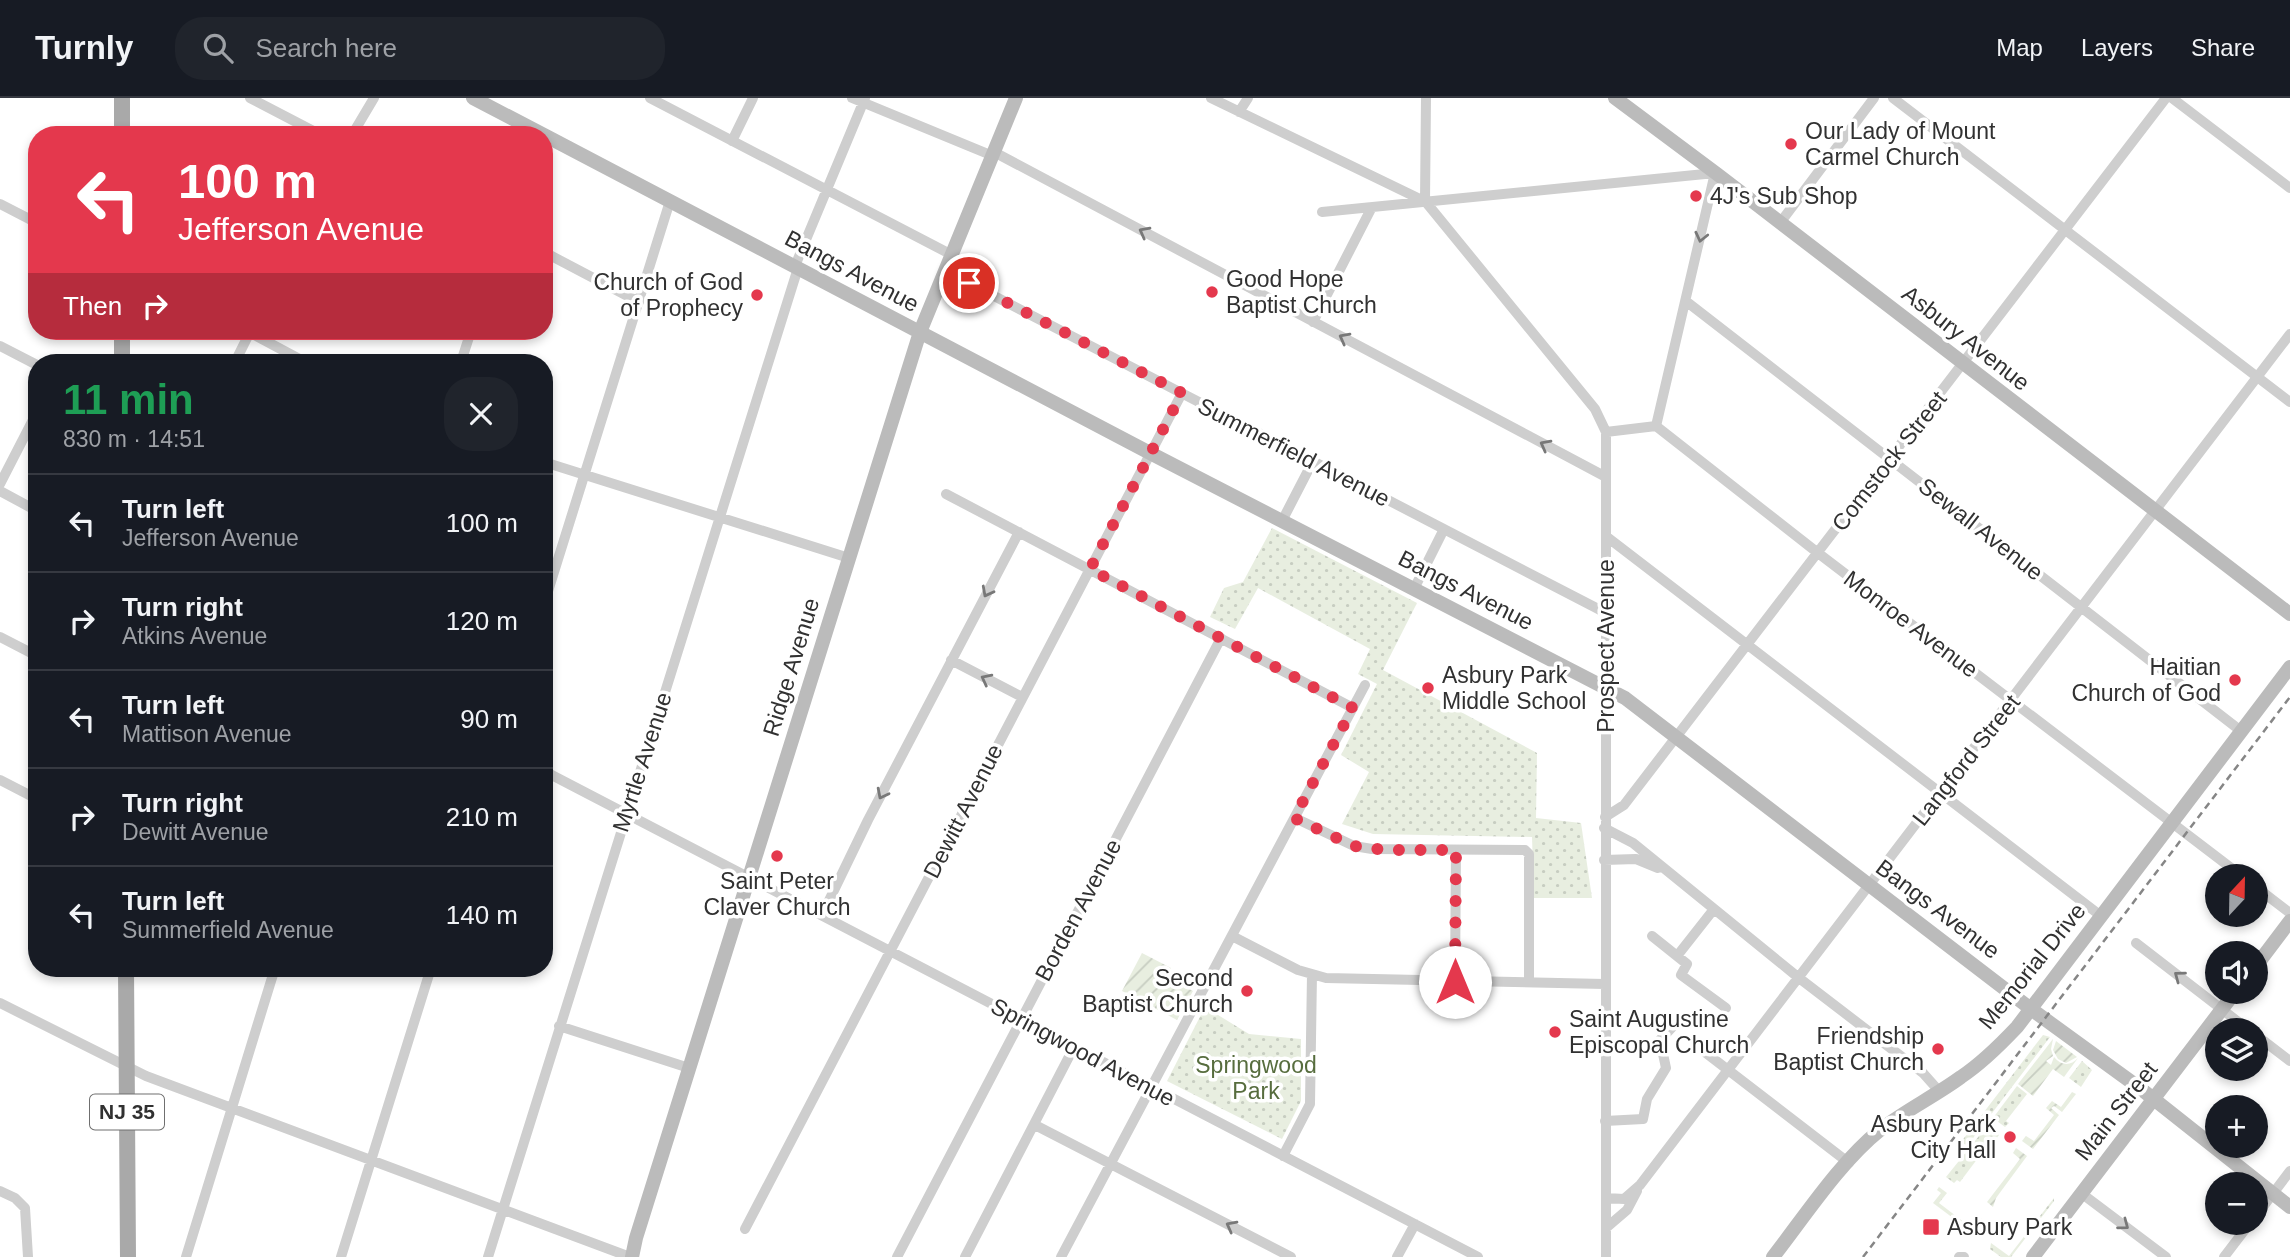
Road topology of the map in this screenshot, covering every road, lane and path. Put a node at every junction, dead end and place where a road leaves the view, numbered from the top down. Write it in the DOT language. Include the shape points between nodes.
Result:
graph roads {
  1 [pos="122,98"];
  2 [pos="250,98"];
  3 [pos="374,98"];
  4 [pos="473,98"];
  5 [pos="650,98"];
  6 [pos="753,98"];
  7 [pos="852,98"];
  8 [pos="1016,98"];
  9 [pos="1211,98"];
  10 [pos="1248,98"];
  11 [pos="1426,98"];
  12 [pos="1615,98"];
  13 [pos="1874,98"];
  14 [pos="1893,98"];
  15 [pos="2166,98"];
  16 [pos="2172,98"];
  17 [pos="864,100"];
  18 [pos="1633,105"];
  19 [pos="1239,111"];
  20 [pos="122,126"];
  21 [pos="304,126"];
  22 [pos="357,126"];
  23 [pos="525,126"];
  24 [pos="553,141"];
  25 [pos="732,141"];
  26 [pos="993,154"];
  27 [pos="1715,173"];
  28 [pos="2290,188"];
  29 [pos="826,190"];
  30 [pos="670,201"];
  31 [pos="1425,201"];
  32 [pos="0,204"];
  33 [pos="1372,207"];
  34 [pos="1322,212"];
  35 [pos="28,218"];
  36 [pos="1780,223"];
  37 [pos="2066,230"];
  38 [pos="952,255"];
  39 [pos="553,257"];
  40 [pos="796,267"];
  41 [pos="946,271"];
  42 [pos="639,302"];
  43 [pos="1687,302"];
  44 [pos="1313,322"];
  45 [pos="920,332"];
  46 [pos="2290,334"];
  47 [pos="265,340"];
  48 [pos="0,346"];
  49 [pos="291,354"];
  50 [pos="28,360"];
  51 [pos="1963,365"];
  52 [pos="2257,377"];
  53 [pos="1182,393"];
  54 [pos="2290,402"];
  55 [pos="1656,426"];
  56 [pos="28,430"];
  57 [pos="1606,432"];
  58 [pos="1150,453"];
  59 [pos="1890,459"];
  60 [pos="1313,461"];
  61 [pos="553,465"];
  62 [pos="586,475"];
  63 [pos="1606,477"];
  64 [pos="0,484"];
  65 [pos="0,491"];
  66 [pos="946,494"];
  67 [pos="28,506"];
  68 [pos="2155,511"];
  69 [pos="720,517"];
  70 [pos="1282,521"];
  71 [pos="1444,529"];
  72 [pos="1019,532"];
  73 [pos="1607,537"];
  74 [pos="1818,553"];
  75 [pos="849,558"];
  76 [pos="1090,569"];
  77 [pos="553,576"];
  78 [pos="1414,589"];
  79 [pos="2082,608"];
  80 [pos="1606,613"];
  81 [pos="2290,614"];
  82 [pos="0,637"];
  83 [pos="1221,638"];
  84 [pos="1747,645"];
  85 [pos="28,651"];
  86 [pos="951,660"];
  87 [pos="2290,667"];
  88 [pos="1364,685"];
  89 [pos="1606,688"];
  90 [pos="1022,697"];
  91 [pos="2011,701"];
  92 [pos="1353,708"];
  93 [pos="2241,732"];
  94 [pos="1677,737"];
  95 [pos="553,776"];
  96 [pos="0,780"];
  97 [pos="1940,793"];
  98 [pos="28,794"];
  99 [pos="626,813"];
  100 [pos="1294,818"];
  101 [pos="1605,822"];
  102 [pos="2172,823"];
  103 [pos="1456,850"];
  104 [pos="1604,860"];
  105 [pos="2226,864"];
  106 [pos="1670,873"];
  107 [pos="749,877"];
  108 [pos="1870,885"];
  109 [pos="2268,897"];
  110 [pos="1714,909"];
  111 [pos="2290,914"];
  112 [pos="822,915"];
  113 [pos="2101,916"];
  114 [pos="2290,921"];
  115 [pos="1232,936"];
  116 [pos="1652,936"];
  117 [pos="2136,943"];
  118 [pos="2268,950"];
  119 [pos="890,951"];
  120 [pos="1677,956"];
  121 [pos="1312,974"];
  122 [pos="126,977"];
  123 [pos="272,977"];
  124 [pos="428,977"];
  125 [pos="1799,978"];
  126 [pos="1455,982"];
  127 [pos="1529,982"];
  128 [pos="1605,984"];
  129 [pos="0,1003"];
  130 [pos="2226,1004"];
  131 [pos="1726,1008"];
  132 [pos="2031,1009"];
  133 [pos="2222,1009"];
  134 [pos="2233,1018"];
  135 [pos="1021,1019"];
  136 [pos="1678,1021"];
  137 [pos="559,1026"];
  138 [pos="2268,1044"];
  139 [pos="1074,1047"];
  140 [pos="1706,1053"];
  141 [pos="2290,1061"];
  142 [pos="126,1066"];
  143 [pos="689,1068"];
  144 [pos="1728,1070"];
  145 [pos="1152,1087"];
  146 [pos="1939,1091"];
  147 [pos="2153,1100"];
  148 [pos="231,1108"];
  149 [pos="1605,1121"];
  150 [pos="1035,1125"];
  151 [pos="1283,1156"];
  152 [pos="371,1160"];
  153 [pos="1111,1162"];
  154 [pos="1849,1163"];
  155 [pos="2290,1171"];
  156 [pos="1640,1185"];
  157 [pos="0,1191"];
  158 [pos="2081,1194"];
  159 [pos="2272,1194"];
  160 [pos="1606,1198"];
  161 [pos="2268,1200"];
  162 [pos="2290,1207"];
  163 [pos="503,1209"];
  164 [pos="1415,1224"];
  165 [pos="1606,1228"];
  166 [pos="745,1229"];
  167 [pos="2241,1235"];
  168 [pos="28,1257"];
  169 [pos="128,1257"];
  170 [pos="186,1257"];
  171 [pos="341,1257"];
  172 [pos="488,1257"];
  173 [pos="631,1257"];
  174 [pos="898,1257"];
  175 [pos="965,1257"];
  176 [pos="1061,1257"];
  177 [pos="1291,1257"];
  178 [pos="1397,1257"];
  179 [pos="1478,1257"];
  180 [pos="1606,1257"];
  181 [pos="1773,1257"];
  182 [pos="1959,1257"];
  183 [pos="1964,1257"];
  184 [pos="2033,1257"];
  185 [pos="2166,1257"];
  186 [pos="2224,1257"];
  1 -- 20 [label="main road"];
  2 -- 21 [label="street"];
  3 -- 22 [label="street"];
  4 -- 23 [label="street, Bangs Avenue"];
  5 -- 25 [label="street"];
  6 -- 25 [label="street"];
  7 -- 17 [label="street"];
  8 -- 26 [label="street, Ridge Avenue"];
  9 -- 19 [label="street"];
  10 -- 19 [label="street"];
  11 -- 31 [label="street"];
  12 -- 18 [label="street, Asbury Avenue"];
  13 -- 36 [label="street"];
  14 -- 37 [label="street"];
  15 -- 37 [label="street, Comstock Street"];
  16 -- 28 [label="street"];
  17 -- 26 [label="street"];
  17 -- 29 [label="street, Myrtle Avenue"];
  18 -- 27 [label="street, Asbury Avenue"];
  19 -- 31 [label="street"];
  24 -- 30 [label="street, Bangs Avenue"];
  25 -- 29 [label="street"];
  26 -- 38 [label="street, Ridge Avenue"];
  44 -- 26 [label="street, one-way"];
  27 -- 31 [label="street"];
  27 -- 36 [label="street, Asbury Avenue"];
  27 -- 43 [label="street, one-way"];
  29 -- 38 [label="street"];
  29 -- 40 [label="street, Myrtle Avenue"];
  30 -- 40 [label="street, Bangs Avenue"];
  30 -- 42 [label="street"];
  31 -- 33 [label="street"];
  31 -- 57 [label="street, Prospect Avenue" via="1595,409"];
  32 -- 35 [label="street"];
  33 -- 34 [label="street"];
  33 -- 44 [label="street"];
  36 -- 51 [label="street, Asbury Avenue"];
  37 -- 51 [label="street, Comstock Street"];
  37 -- 52 [label="street"];
  38 -- 41 [label="street, Ridge Avenue"];
  39 -- 42 [label="street"];
  40 -- 45 [label="street, Bangs Avenue"];
  40 -- 69 [label="street, Myrtle Avenue"];
  41 -- 45 [label="street, Ridge Avenue"];
  41 -- 53 [label="street, Summerfield Avenue"];
  42 -- 62 [label="street"];
  43 -- 55 [label="street"];
  43 -- 59 [label="street, Sewall Avenue"];
  63 -- 44 [label="street, one-way"];
  45 -- 58 [label="street, Bangs Avenue"];
  45 -- 75 [label="street, Ridge Avenue"];
  46 -- 52 [label="street, Langford Street"];
  47 -- 49 [label="street"];
  48 -- 50 [label="street"];
  51 -- 59 [label="street, Comstock Street"];
  51 -- 68 [label="street, Asbury Avenue"];
  52 -- 54 [label="street"];
  52 -- 68 [label="street, Langford Street"];
  53 -- 58 [label="street, Dewitt Avenue"];
  53 -- 60 [label="street, Summerfield Avenue"];
  55 -- 57 [label="street"];
  55 -- 74 [label="street, Monroe Avenue"];
  56 -- 64 [label="street"];
  57 -- 63 [label="street, Prospect Avenue"];
  58 -- 70 [label="street, Bangs Avenue"];
  58 -- 76 [label="street, Dewitt Avenue"];
  59 -- 74 [label="street, Comstock Street"];
  59 -- 79 [label="street, Sewall Avenue"];
  60 -- 70 [label="street"];
  60 -- 71 [label="street, Summerfield Avenue"];
  61 -- 62 [label="street"];
  62 -- 69 [label="street"];
  62 -- 77 [label="street"];
  63 -- 73 [label="street, Prospect Avenue"];
  65 -- 67 [label="street"];
  66 -- 72 [label="street"];
  68 -- 79 [label="street, Langford Street"];
  68 -- 81 [label="street, Asbury Avenue"];
  69 -- 75 [label="street"];
  69 -- 99 [label="street, Myrtle Avenue"];
  70 -- 78 [label="street, Bangs Avenue"];
  71 -- 78 [label="street"];
  71 -- 80 [label="street, Summerfield Avenue"];
  72 -- 76 [label="street"];
  72 -- 86 [label="street, one-way"];
  73 -- 80 [label="street, Prospect Avenue"];
  73 -- 84 [label="street"];
  74 -- 84 [label="street, Comstock Street"];
  74 -- 91 [label="street, Monroe Avenue"];
  75 -- 107 [label="street, Ridge Avenue"];
  76 -- 83 [label="street"];
  76 -- 90 [label="street, Dewitt Avenue"];
  78 -- 89 [label="street, Bangs Avenue"];
  79 -- 91 [label="street, Langford Street"];
  79 -- 93 [label="street, Sewall Avenue"];
  80 -- 89 [label="street, Prospect Avenue"];
  82 -- 85 [label="street"];
  83 -- 92 [label="street"];
  83 -- 135 [label="street, Borden Avenue"];
  84 -- 94 [label="street, Comstock Street"];
  84 -- 97 [label="street"];
  90 -- 86 [label="street, one-way"];
  86 -- 112 [label="street, one-way"];
  87 -- 93 [label="street, Memorial Drive"];
  88 -- 92 [label="street"];
  89 -- 94 [label="street, Bangs Avenue"];
  89 -- 101 [label="street, Prospect Avenue"];
  90 -- 119 [label="street, Dewitt Avenue"];
  91 -- 97 [label="street, Langford Street"];
  91 -- 102 [label="street, Monroe Avenue"];
  92 -- 100 [label="street"];
  93 -- 102 [label="street, Memorial Drive"];
  94 -- 101 [label="street, Comstock Street"];
  94 -- 108 [label="street, Bangs Avenue"];
  95 -- 99 [label="street, Springwood Avenue"];
  96 -- 98 [label="street"];
  97 -- 108 [label="street, Langford Street"];
  97 -- 113 [label="street"];
  99 -- 107 [label="street, Springwood Avenue"];
  99 -- 137 [label="street, Myrtle Avenue"];
  100 -- 103 [label="street" via="1354,846"];
  100 -- 115 [label="street"];
  101 -- 104 [label="street, Prospect Avenue"];
  101 -- 106 [label="street"];
  102 -- 105 [label="street, Monroe Avenue"];
  102 -- 113 [label="street, Memorial Drive"];
  103 -- 126 [label="street"];
  103 -- 127 [label="street" via="1525,850 1529,854"];
  104 -- 106 [label="street" via="1636,859"];
  104 -- 128 [label="street, Prospect Avenue"];
  106 -- 110 [label="street"];
  107 -- 112 [label="street, Springwood Avenue"];
  107 -- 143 [label="street, Ridge Avenue"];
  108 -- 125 [label="street, Langford Street"];
  108 -- 132 [label="street, Bangs Avenue"];
  109 -- 111 [label="street"];
  110 -- 120 [label="street"];
  110 -- 125 [label="street"];
  112 -- 119 [label="street, Springwood Avenue"];
  113 -- 132 [label="street, Memorial Drive"];
  114 -- 118 [label="street"];
  115 -- 121 [label="street"];
  115 -- 145 [label="street"];
  116 -- 120 [label="street"];
  133 -- 117 [label="street, one-way"];
  119 -- 135 [label="street, Springwood Avenue"];
  119 -- 166 [label="street, Dewitt Avenue"];
  120 -- 131 [label="street" via="1687,964 1681,975"];
  121 -- 126 [label="street"];
  121 -- 151 [label="street" via="1310,1104"];
  122 -- 142 [label="main road, NJ 35"];
  123 -- 148 [label="street"];
  124 -- 152 [label="street"];
  125 -- 144 [label="street, Langford Street"];
  125 -- 146 [label="street" via="1923,1073"];
  126 -- 127 [label="street"];
  127 -- 128 [label="street"];
  128 -- 149 [label="street, Prospect Avenue"];
  129 -- 142 [label="street"];
  130 -- 133 [label="street, Main Street"];
  132 -- 146 [label="street, Memorial Drive" via="1981,1062"];
  132 -- 147 [label="street, Bangs Avenue"];
  133 -- 134 [label="street"];
  133 -- 147 [label="street, Main Street"];
  135 -- 139 [label="street, Springwood Avenue"];
  135 -- 174 [label="street, Borden Avenue"];
  136 -- 149 [label="street" via="1660,1040 1666,1068 1647,1099 1643,1119"];
  137 -- 143 [label="street"];
  137 -- 163 [label="street, Myrtle Avenue"];
  138 -- 141 [label="street"];
  139 -- 145 [label="street, Springwood Avenue"];
  139 -- 150 [label="street"];
  140 -- 144 [label="street"];
  142 -- 148 [label="street"];
  142 -- 169 [label="main road, NJ 35"];
  143 -- 173 [label="street, Ridge Avenue"];
  144 -- 154 [label="street"];
  144 -- 156 [label="street, Langford Street"];
  145 -- 151 [label="street, Springwood Avenue"];
  145 -- 153 [label="street"];
  146 -- 154 [label="street, Memorial Drive" via="1878,1132"];
  147 -- 158 [label="street, Main Street"];
  147 -- 159 [label="street, Bangs Avenue"];
  148 -- 152 [label="street"];
  148 -- 170 [label="street"];
  149 -- 160 [label="street, Prospect Avenue"];
  150 -- 153 [label="street"];
  150 -- 175 [label="street"];
  151 -- 164 [label="street, Springwood Avenue"];
  152 -- 163 [label="street"];
  152 -- 171 [label="street"];
  153 -- 176 [label="street"];
  177 -- 153 [label="street, one-way"];
  154 -- 181 [label="street, Memorial Drive"];
  155 -- 159 [label="street"];
  156 -- 160 [label="street, Langford Street" via="1624,1199"];
  156 -- 165 [label="street, Langford Street" via="1627,1210"];
  157 -- 168 [label="street" via="25,1208"];
  158 -- 184 [label="street, Main Street"];
  158 -- 185 [label="street, one-way"];
  159 -- 161 [label="street"];
  159 -- 162 [label="street, Bangs Avenue"];
  160 -- 165 [label="street, Prospect Avenue"];
  163 -- 172 [label="street, Myrtle Avenue"];
  163 -- 173 [label="street"];
  164 -- 178 [label="street"];
  164 -- 179 [label="street, Springwood Avenue"];
  165 -- 180 [label="street, Prospect Avenue"];
  167 -- 186 [label="street"];
  182 -- 183 [label="street"];
}
